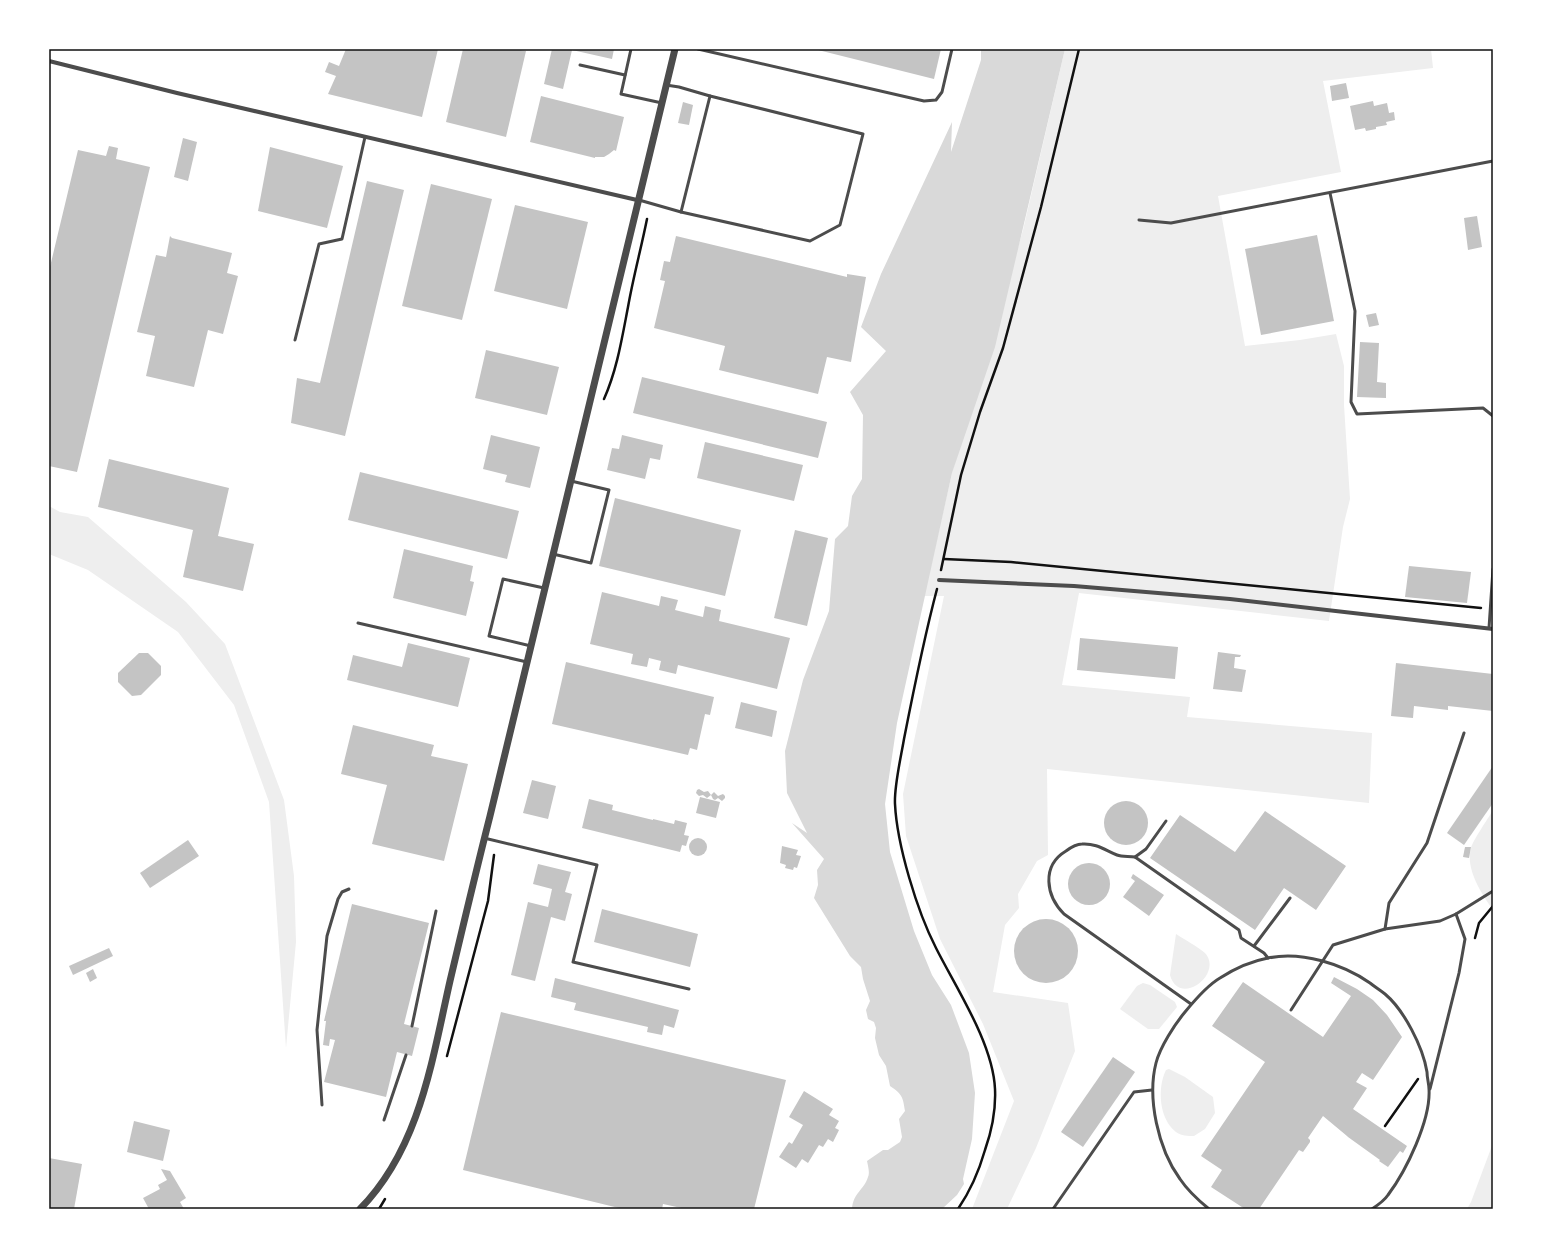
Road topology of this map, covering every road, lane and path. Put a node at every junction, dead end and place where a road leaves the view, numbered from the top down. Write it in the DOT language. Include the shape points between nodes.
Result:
graph roads {
  1 [pos="631,49"];
  2 [pos="675,49"];
  3 [pos="698,49"];
  4 [pos="719,49"];
  5 [pos="952,49"];
  6 [pos="1079,49"];
  7 [pos="718,53"];
  8 [pos="49,61"];
  9 [pos="580,65"];
  10 [pos="625,74"];
  11 [pos="666,85"];
  12 [pos="710,96"];
  13 [pos="662,103"];
  14 [pos="365,136"];
  15 [pos="1493,161"];
  16 [pos="1330,193"];
  17 [pos="637,200"];
  18 [pos="681,212"];
  19 [pos="1139,220"];
  20 [pos="295,340"];
  21 [pos="1493,416"];
  22 [pos="571,481"];
  23 [pos="553,554"];
  24 [pos="1493,569"];
  25 [pos="939,580"];
  26 [pos="545,588"];
  27 [pos="1491,609"];
  28 [pos="358,623"];
  29 [pos="1491,629"];
  30 [pos="531,646"];
  31 [pos="527,662"];
  32 [pos="1464,733"];
  33 [pos="1166,821"];
  34 [pos="484,838"];
  35 [pos="1135,857"];
  36 [pos="350,889"];
  37 [pos="1493,891"];
  38 [pos="1290,898"];
  39 [pos="436,911"];
  40 [pos="1456,914"];
  41 [pos="1385,929"];
  42 [pos="1254,946"];
  43 [pos="1268,958"];
  44 [pos="1323,962"];
  45 [pos="689,989"];
  46 [pos="1191,1004"];
  47 [pos="1291,1010"];
  48 [pos="412,1026"];
  49 [pos="406,1055"];
  50 [pos="1152,1090"];
  51 [pos="1429,1091"];
  52 [pos="322,1105"];
  53 [pos="384,1120"];
  54 [pos="360,1209"];
  55 [pos="958,1209"];
  56 [pos="1054,1209"];
  57 [pos="1209,1209"];
  58 [pos="1372,1209"];
  1 -- 10 [label="lane"];
  2 -- 11 [label="street"];
  3 -- 7 [label="lane"];
  4 -- 7 [label="lane"];
  5 -- 7 [label="lane" via="942,92 936,100 924,100"];
  6 -- 27 [label="path" via="1004,348 980,412 962,475 944,559 1019,563"];
  8 -- 14 [label="street"];
  9 -- 10 [label="lane"];
  10 -- 13 [label="lane" via="621,94"];
  11 -- 12 [label="lane"];
  11 -- 13 [label="street"];
  12 -- 18 [label="lane"];
  12 -- 18 [label="lane" via="863,134 840,225 810,241"];
  13 -- 17 [label="street"];
  14 -- 17 [label="street"];
  14 -- 20 [label="lane" via="342,239 319,244"];
  15 -- 16 [label="lane"];
  16 -- 19 [label="lane" via="1171,223"];
  16 -- 21 [label="lane" via="1355,311 1351,402 1357,414 1483,408"];
  17 -- 18 [label="lane"];
  17 -- 22 [label="street"];
  22 -- 23 [label="street"];
  22 -- 23 [label="lane" via="609,490 591,562"];
  23 -- 26 [label="street"];
  24 -- 27 [label="lane"];
  25 -- 29 [label="street" via="1074,586 1214,598"];
  25 -- 55 [label="path" via="907,722 895,803 903,853 917,903 935,946 979,1031 993,1071 995,1107 991,1131 975,1181"];
  26 -- 30 [label="street"];
  26 -- 30 [label="lane" via="503,579 490,629 489,636"];
  27 -- 29 [label="lane"];
  28 -- 31 [label="lane"];
  30 -- 31 [label="street"];
  31 -- 34 [label="street"];
  32 -- 41 [label="lane" via="1427,843 1389,904"];
  33 -- 35 [label="lane" via="1146,849"];
  34 -- 45 [label="lane" via="597,865 573,962"];
  34 -- 54 [label="street" via="423,1099 408,1140 371,1198"];
  35 -- 42 [label="lane" via="1239,930 1241,938"];
  35 -- 46 [label="lane" via="1119,856 1092,844 1070,848 1060,854 1049,875 1052,899 1064,914"];
  36 -- 52 [label="lane" via="342,892 338,899 327,936 317,1030"];
  37 -- 40 [label="lane"];
  38 -- 42 [label="lane"];
  39 -- 48 [label="lane"];
  40 -- 41 [label="lane" via="1440,921"];
  40 -- 51 [label="lane" via="1465,939"];
  41 -- 44 [label="lane" via="1333,945"];
  42 -- 43 [label="lane"];
  43 -- 44 [label="lane" via="1289,956"];
  43 -- 46 [label="lane" via="1219,978"];
  44 -- 47 [label="lane"];
  44 -- 51 [label="lane" via="1358,975 1385,994 1402,1013 1426,1067"];
  46 -- 50 [label="lane" via="1173,1026 1156,1062"];
  49 -- 53 [label="lane"];
  50 -- 56 [label="lane" via="1134,1092"];
  50 -- 57 [label="lane" via="1164,1150 1179,1178 1196,1199"];
  51 -- 58 [label="lane" via="1426,1113 1407,1165 1387,1197"];
}
